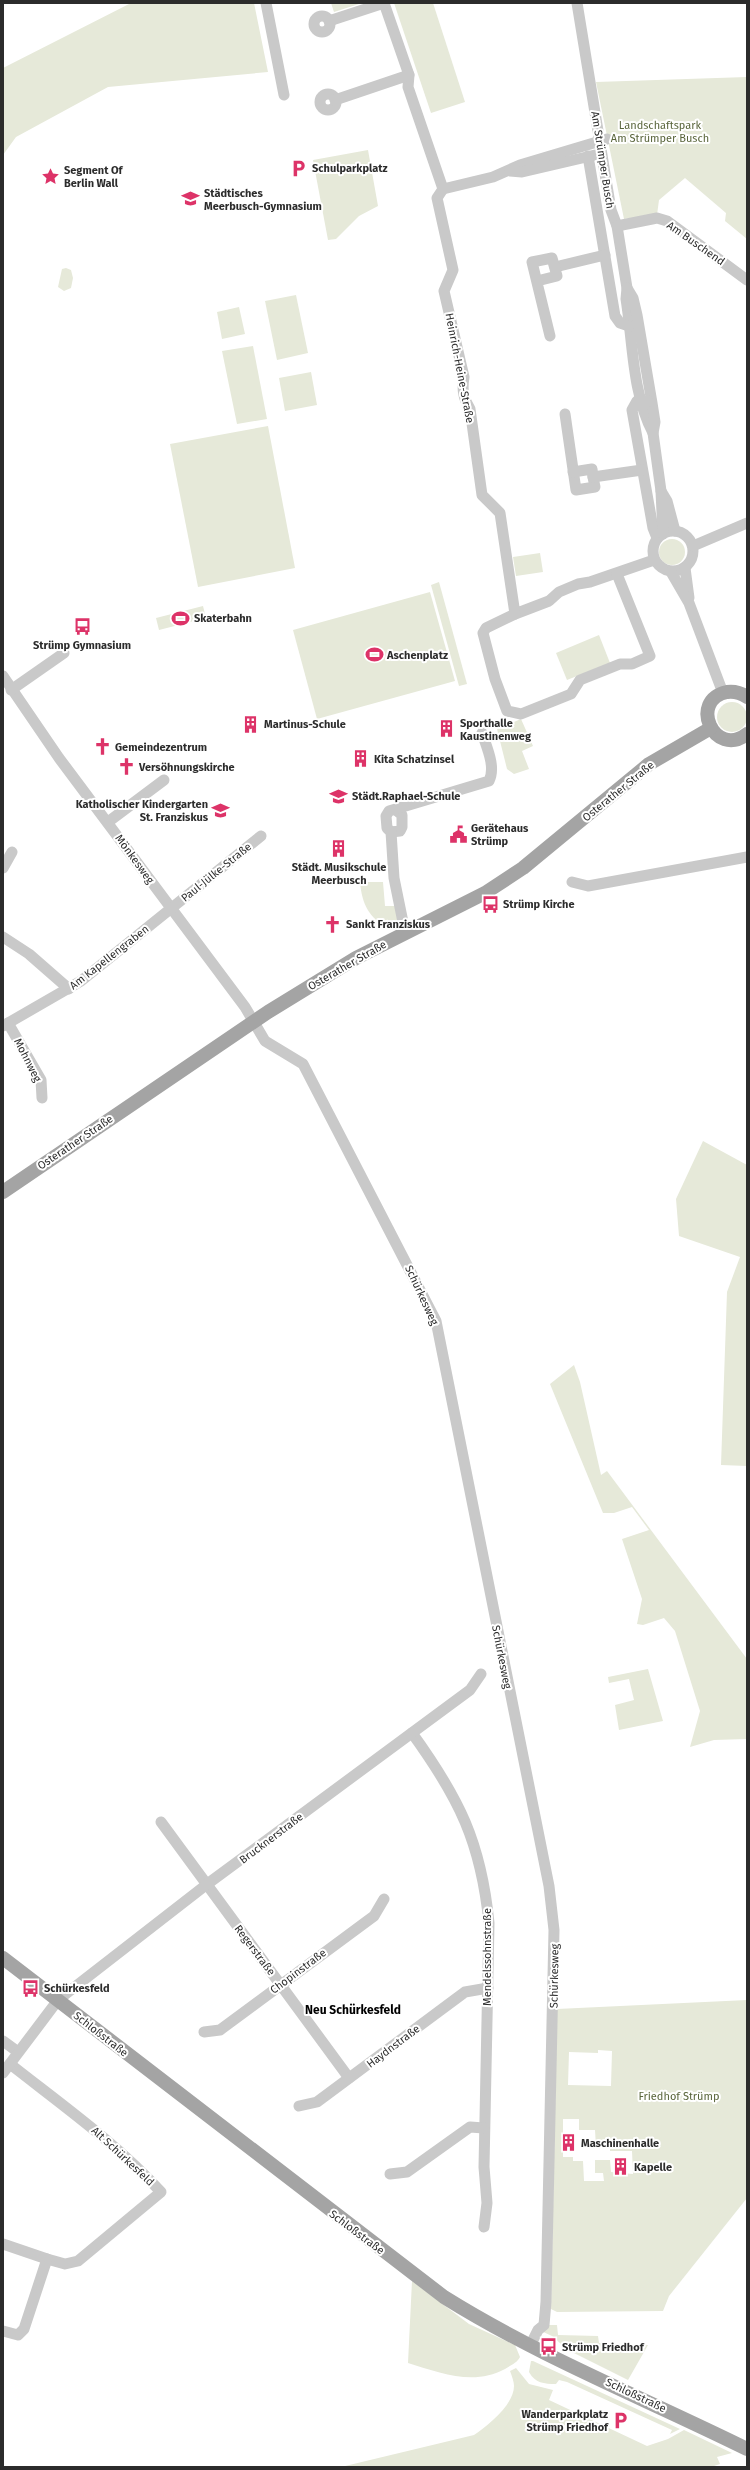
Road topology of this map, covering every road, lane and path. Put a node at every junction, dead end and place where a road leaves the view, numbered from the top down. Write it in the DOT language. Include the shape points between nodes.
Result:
graph roads {
  1 [pos="266,3"];
  2 [pos="384,3"];
  3 [pos="577,3"];
  4 [pos="329,21"];
  5 [pos="409,74"];
  6 [pos="284,95"];
  7 [pos="335,100"];
  8 [pos="603,140"];
  9 [pos="605,152"];
  10 [pos="588,156"];
  11 [pos="509,171"];
  12 [pos="443,189"];
  13 [pos="617,226"];
  14 [pos="605,255"];
  15 [pos="555,267"];
  16 [pos="747,280"];
  17 [pos="537,281"];
  18 [pos="627,288"];
  19 [pos="629,326"];
  20 [pos="550,336"];
  21 [pos="647,401"];
  22 [pos="564,414"];
  23 [pos="642,470"];
  24 [pos="573,472"];
  25 [pos="593,477"];
  26 [pos="661,491"];
  27 [pos="747,523"];
  28 [pos="675,531"];
  29 [pos="660,536"];
  30 [pos="693,546"];
  31 [pos="654,560"];
  32 [pos="685,568"];
  33 [pos="671,572"];
  34 [pos="617,574"];
  35 [pos="690,602"];
  36 [pos="515,614"];
  37 [pos="64,653"];
  38 [pos="3,676"];
  39 [pos="11,690"];
  40 [pos="723,693"];
  41 [pos="747,698"];
  42 [pos="710,728"];
  43 [pos="482,733"];
  44 [pos="746,739"];
  45 [pos="164,780"];
  46 [pos="108,822"];
  47 [pos="261,836"];
  48 [pos="12,852"];
  49 [pos="747,857"];
  50 [pos="3,868"];
  51 [pos="572,882"];
  52 [pos="171,908"];
  53 [pos="405,932"];
  54 [pos="3,937"];
  55 [pos="69,989"];
  56 [pos="253,1022"];
  57 [pos="6,1025"];
  58 [pos="42,1098"];
  59 [pos="3,1192"];
  60 [pos="481,1674"];
  61 [pos="412,1733"];
  62 [pos="161,1822"];
  63 [pos="206,1885"];
  64 [pos="384,1899"];
  65 [pos="3,1958"];
  66 [pos="280,1984"];
  67 [pos="488,1988"];
  68 [pos="58,2000"];
  69 [pos="204,2032"];
  70 [pos="3,2041"];
  71 [pos="18,2052"];
  72 [pos="6,2069"];
  73 [pos="349,2078"];
  74 [pos="298,2106"];
  75 [pos="484,2128"];
  76 [pos="390,2174"];
  77 [pos="484,2227"];
  78 [pos="3,2244"];
  79 [pos="47,2259"];
  80 [pos="3,2331"];
  81 [pos="530,2346"];
  82 [pos="747,2449"];
  1 -- 6 [label="street"];
  2 -- 4 [label="street"];
  2 -- 5 [label="street"];
  3 -- 8 [label="street, Am Strümper Busch" via="592,93 602,116"];
  5 -- 7 [label="street"];
  5 -- 12 [label="street" via="408,87"];
  8 -- 9 [label="street, Am Strümper Busch"];
  8 -- 11 [label="street" via="520,165"];
  9 -- 10 [label="street"];
  9 -- 13 [label="street, Am Strümper Busch" via="620,217"];
  10 -- 11 [label="street" via="522,172"];
  10 -- 14 [label="street"];
  11 -- 12 [label="street"];
  12 -- 36 [label="street, Heinrich-Heine-Straße" via="437,198 453,270 444,291 464,377 464,400 470,409 482,495 500,514"];
  13 -- 16 [label="street, Am Buschend" via="657,218 667,221"];
  13 -- 18 [label="street, Am Strümper Busch"];
  14 -- 15 [label="street"];
  14 -- 19 [label="street" via="617,320"];
  15 -- 17 [label="street" via="557,276"];
  15 -- 17 [label="street" via="552,258 532,262"];
  17 -- 20 [label="street"];
  18 -- 19 [label="street, Am Strümper Busch"];
  18 -- 21 [label="street, Am Strümper Busch" via="633,298 637,314"];
  19 -- 21 [label="street, Am Strümper Busch"];
  21 -- 23 [label="street" via="634,403 632,410"];
  21 -- 26 [label="street, Am Strümper Busch" via="654,422 653,433"];
  22 -- 24 [label="street"];
  23 -- 25 [label="street"];
  23 -- 29 [label="street" via="653,528"];
  24 -- 25 [label="street" via="592,469"];
  24 -- 25 [label="street" via="576,490 595,487"];
  26 -- 28 [label="street, Am Strümper Busch" via="667,501"];
  26 -- 29 [label="street, Am Strümper Busch"];
  27 -- 30 [label="street"];
  28 -- 29 [label="street"];
  28 -- 30 [label="street" via="686,536"];
  29 -- 31 [label="street" via="652,548"];
  30 -- 32 [label="street" via="692,558"];
  31 -- 33 [label="street" via="661,568"];
  31 -- 34 [label="street"];
  32 -- 33 [label="street"];
  32 -- 35 [label="street"];
  33 -- 35 [label="street"];
  34 -- 36 [label="street" via="578,584 559,592 549,601"];
  34 -- 36 [label="street" via="650,656 632,664 620,664 580,680 571,694 521,714 507,711 484,637 486,628"];
  35 -- 40 [label="street"];
  37 -- 39 [label="street"];
  38 -- 39 [label="street, Mönkesweg"];
  39 -- 46 [label="street, Mönkesweg"];
  40 -- 41 [label="main road" via="738,692"];
  40 -- 42 [label="main road" via="710,705"];
  42 -- 44 [label="main road" via="715,734 729,740"];
  42 -- 53 [label="main road, Osterather Straße" via="649,764 523,868 485,893"];
  43 -- 53 [label="street" via="492,766 489,781 404,805 396,810 402,815 402,827 400,831 392,832 394,878"];
  45 -- 46 [label="street"];
  46 -- 52 [label="street, Mönkesweg"];
  47 -- 52 [label="street, Paul-Jülke-Straße"];
  48 -- 50 [label="street"];
  49 -- 51 [label="street" via="588,886"];
  52 -- 55 [label="street, Am Kapellengraben"];
  52 -- 56 [label="street, Mönkesweg" via="245,1007"];
  53 -- 56 [label="main road, Osterather Straße" via="356,958"];
  54 -- 55 [label="street" via="29,954"];
  55 -- 57 [label="street, Am Kapellengraben"];
  56 -- 59 [label="main road, Osterather Straße"];
  56 -- 81 [label="street, Schürkesweg" via="265,1041 303,1064 436,1321 549,1886 554,1930 546,2302 544,2325 538,2330"];
  57 -- 58 [label="street, Mohnweg" via="41,1080"];
  60 -- 61 [label="street, Brucknerstraße" via="470,1690"];
  61 -- 63 [label="street, Brucknerstraße"];
  61 -- 67 [label="street, Mendelssohnstraße" via="441,1774 466,1821 478,1855 490,1923"];
  62 -- 63 [label="street, Regerstraße"];
  63 -- 66 [label="street, Regerstraße"];
  63 -- 68 [label="street, Brucknerstraße"];
  64 -- 66 [label="street, Chopinstraße" via="374,1916"];
  65 -- 68 [label="main road, Schloßstraße"];
  66 -- 69 [label="street, Chopinstraße" via="220,2030"];
  66 -- 73 [label="street, Regerstraße"];
  67 -- 73 [label="street, Haydnstraße" via="465,1992"];
  67 -- 75 [label="street, Mendelssohnstraße"];
  68 -- 71 [label="street, Alt Schürkesfeld"];
  68 -- 81 [label="main road, Schloßstraße" via="438,2292 481,2320"];
  70 -- 71 [label="street"];
  71 -- 72 [label="street, Alt Schürkesfeld"];
  72 -- 79 [label="street, Alt Schürkesfeld" via="91,2127 161,2192 78,2261 65,2264"];
  73 -- 74 [label="street, Haydnstraße" via="317,2102"];
  75 -- 76 [label="street" via="470,2127 407,2172"];
  75 -- 77 [label="street, Mendelssohnstraße" via="487,2204"];
  78 -- 79 [label="street, Alt Schürkesfeld"];
  79 -- 80 [label="street" via="24,2329 18,2335"];
  81 -- 82 [label="main road, Schloßstraße"];
}
